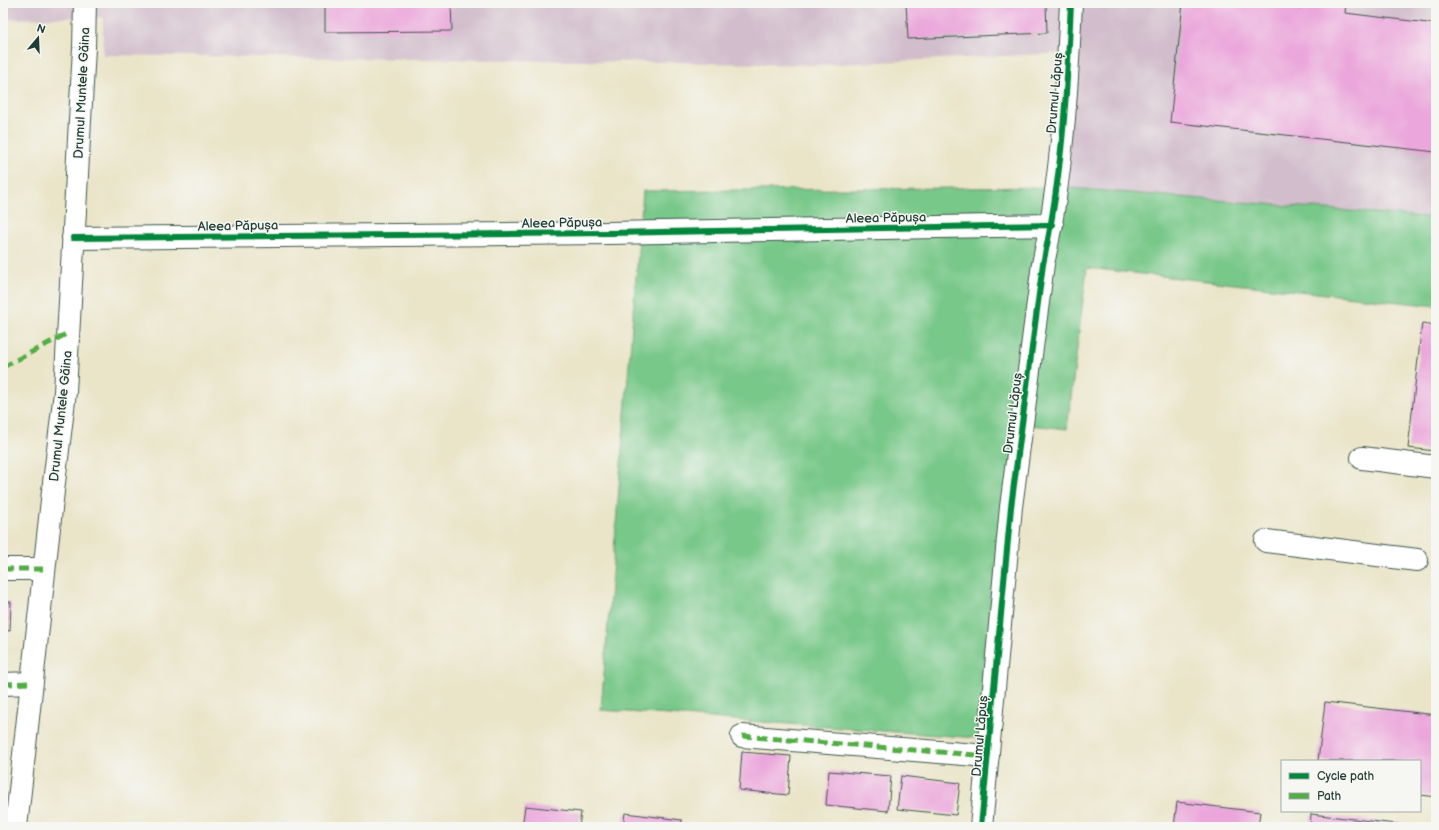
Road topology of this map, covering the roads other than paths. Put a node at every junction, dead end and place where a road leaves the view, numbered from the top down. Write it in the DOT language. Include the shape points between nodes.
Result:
graph roads {
  1 [pos="85,3"];
  2 [pos="1071,3"];
  3 [pos="1052,225"];
  4 [pos="73,238"];
  5 [pos="1362,458"];
  6 [pos="1436,467"];
  7 [pos="1266,541"];
  8 [pos="1417,560"];
  9 [pos="3,569"];
  10 [pos="44,569"];
  11 [pos="31,683"];
  12 [pos="3,684"];
  13 [pos="742,736"];
  14 [pos="988,756"];
  15 [pos="16,827"];
  16 [pos="981,827"];
  1 -- 4 [label="street, Drumul Muntele Găina"];
  2 -- 3 [label="street, Drumul Lăpuș" via="1058,187"];
  3 -- 4 [label="street, Aleea Păpușa"];
  3 -- 14 [label="street, Drumul Lăpuș" via="1043,264 1012,500"];
  4 -- 10 [label="street, Drumul Muntele Găina" via="65,392"];
  5 -- 6 [label="street"];
  7 -- 8 [label="street"];
  9 -- 10 [label="street"];
  10 -- 11 [label="street, Drumul Muntele Găina"];
  11 -- 12 [label="street"];
  11 -- 15 [label="street, Drumul Muntele Găina"];
  13 -- 14 [label="street"];
  14 -- 16 [label="street, Drumul Lăpuș"];
}
